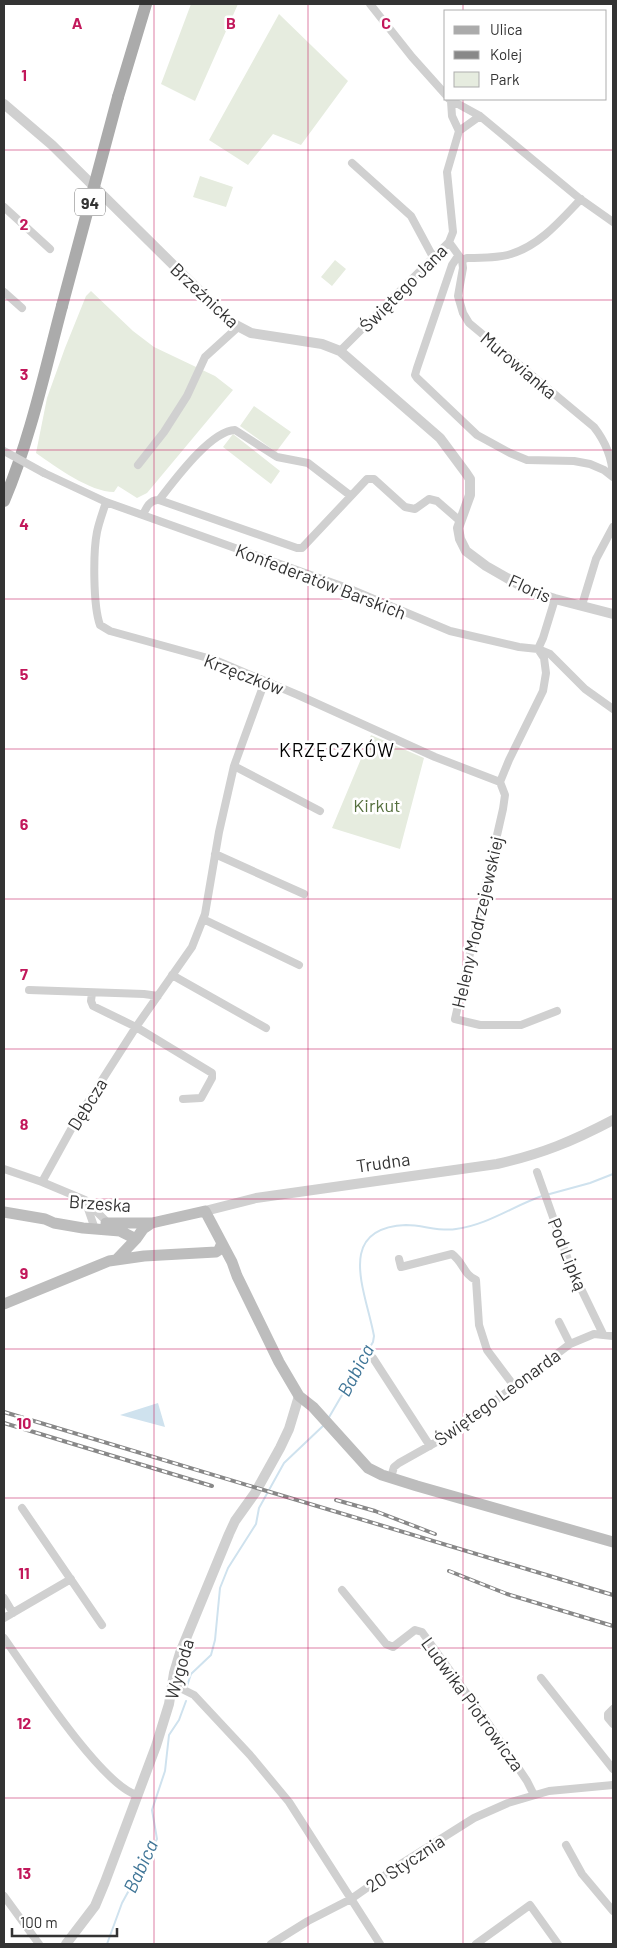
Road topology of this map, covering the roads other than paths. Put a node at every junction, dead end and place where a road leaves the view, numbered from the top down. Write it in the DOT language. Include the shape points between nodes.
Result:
graph roads {
  1 [pos="146,4"];
  2 [pos="370,4"];
  3 [pos="444,92"];
  4 [pos="449,100"];
  5 [pos="452,100"];
  6 [pos="4,104"];
  7 [pos="480,116"];
  8 [pos="459,131"];
  9 [pos="352,164"];
  10 [pos="581,199"];
  11 [pos="4,207"];
  12 [pos="613,222"];
  13 [pos="449,242"];
  14 [pos="50,249"];
  15 [pos="433,257"];
  16 [pos="460,258"];
  17 [pos="4,292"];
  18 [pos="22,308"];
  19 [pos="238,327"];
  20 [pos="340,351"];
  21 [pos="4,451"];
  22 [pos="138,465"];
  23 [pos="613,476"];
  24 [pos="351,496"];
  25 [pos="159,500"];
  26 [pos="4,501"];
  27 [pos="106,502"];
  28 [pos="143,515"];
  29 [pos="460,521"];
  30 [pos="613,527"];
  31 [pos="460,539"];
  32 [pos="555,599"];
  33 [pos="582,606"];
  34 [pos="613,614"];
  35 [pos="538,649"];
  36 [pos="265,681"];
  37 [pos="613,708"];
  38 [pos="234,766"];
  39 [pos="500,782"];
  40 [pos="320,811"];
  41 [pos="215,854"];
  42 [pos="304,894"];
  43 [pos="203,919"];
  44 [pos="298,965"];
  45 [pos="172,976"];
  46 [pos="29,990"];
  47 [pos="92,992"];
  48 [pos="158,996"];
  49 [pos="557,1011"];
  50 [pos="136,1027"];
  51 [pos="266,1028"];
  52 [pos="183,1099"];
  53 [pos="613,1120"];
  54 [pos="4,1169"];
  55 [pos="537,1172"];
  56 [pos="42,1182"];
  57 [pos="85,1200"];
  58 [pos="205,1211"];
  59 [pos="4,1212"];
  60 [pos="108,1223"];
  61 [pos="152,1223"];
  62 [pos="93,1226"];
  63 [pos="136,1240"];
  64 [pos="219,1247"];
  65 [pos="149,1256"];
  66 [pos="117,1259"];
  67 [pos="399,1259"];
  68 [pos="4,1304"];
  69 [pos="559,1322"];
  70 [pos="603,1334"];
  71 [pos="613,1336"];
  72 [pos="570,1344"];
  73 [pos="373,1358"];
  74 [pos="514,1386"];
  75 [pos="299,1396"];
  76 [pos="430,1446"];
  77 [pos="391,1477"];
  78 [pos="22,1508"];
  79 [pos="613,1542"];
  80 [pos="71,1578"];
  81 [pos="342,1590"];
  82 [pos="4,1598"];
  83 [pos="13,1613"];
  84 [pos="4,1618"];
  85 [pos="102,1625"];
  86 [pos="4,1638"];
  87 [pos="541,1678"];
  88 [pos="172,1684"];
  89 [pos="613,1709"];
  90 [pos="613,1724"];
  91 [pos="613,1769"];
  92 [pos="613,1785"];
  93 [pos="137,1795"];
  94 [pos="534,1795"];
  95 [pos="566,1845"];
  96 [pos="4,1896"];
  97 [pos="351,1899"];
  98 [pos="613,1911"];
  99 [pos="39,1944"];
  100 [pos="66,1944"];
  101 [pos="270,1944"];
  102 [pos="380,1944"];
  103 [pos="476,1944"];
  104 [pos="558,1944"];
  1 -- 26 [label="main road, 94, bridge" via="35,407"];
  2 -- 3 [label="street"];
  4 -- 8 [label="street"];
  5 -- 7 [label="street"];
  6 -- 19 [label="street, Brzeźnicka" via="52,145"];
  7 -- 8 [label="street"];
  7 -- 10 [label="street"];
  8 -- 13 [label="street, Świętego Jana" via="447,172 453,232"];
  9 -- 15 [label="street" via="411,216"];
  10 -- 12 [label="street"];
  10 -- 16 [label="street" via="538,241 510,255"];
  11 -- 14 [label="street"];
  13 -- 15 [label="street, Świętego Jana"];
  13 -- 16 [label="street"];
  15 -- 20 [label="street, Świętego Jana"];
  16 -- 23 [label="street, Murowianka" via="463,268 458,296 469,323 594,427 602,437"];
  16 -- 23 [label="street" via="452,265 415,375 417,378 477,435 510,453 527,460 590,464"];
  17 -- 18 [label="street"];
  19 -- 20 [label="street, Brzeźnicka" via="258,335 322,344"];
  19 -- 22 [label="street" via="205,357 187,396"];
  20 -- 29 [label="street, Brzeźnicka" via="440,438 466,472 471,486 470,495"];
  21 -- 27 [label="street, Konfederatów Barskich, bridge"];
  24 -- 25 [label="street" via="302,548"];
  24 -- 25 [label="street" via="308,463 277,458 235,430 228,430 204,446"];
  24 -- 29 [label="street" via="367,479 374,479 405,507 415,509 429,500 437,501"];
  25 -- 28 [label="street" via="149,504"];
  27 -- 28 [label="street, Konfederatów Barskich"];
  27 -- 36 [label="street, Krzęczków" via="97,532 95,559 100,625 110,631 215,660"];
  28 -- 35 [label="street, Konfederatów Barskich" via="350,590 450,631"];
  29 -- 31 [label="street, Brzeźnicka"];
  30 -- 33 [label="street" via="596,559"];
  31 -- 32 [label="street, Floris" via="466,551 486,566 524,588"];
  32 -- 33 [label="street, Floris"];
  32 -- 35 [label="street"];
  33 -- 34 [label="street, Floris"];
  35 -- 37 [label="street" via="550,654 585,689"];
  35 -- 39 [label="street" via="544,658 546,673 543,691"];
  36 -- 38 [label="street, Dębcza"];
  36 -- 39 [label="street, Krzęczków" via="435,758"];
  38 -- 40 [label="street"];
  38 -- 41 [label="street, Dębcza"];
  39 -- 49 [label="street, Heleny Modrzejewskiej" via="505,795 503,809 454,1019 480,1025 521,1025"];
  41 -- 42 [label="street"];
  41 -- 43 [label="street, Dębcza"];
  43 -- 44 [label="street"];
  43 -- 45 [label="street, Dębcza" via="192,946"];
  45 -- 48 [label="street, Dębcza"];
  45 -- 51 [label="street"];
  46 -- 47 [label="street"];
  47 -- 48 [label="street"];
  47 -- 50 [label="street" via="93,1006"];
  48 -- 50 [label="street, Dębcza"];
  50 -- 52 [label="street" via="212,1073 201,1098"];
  50 -- 56 [label="street, Dębcza" via="74,1124"];
  53 -- 58 [label="street, Trudna" via="530,1157 256,1198"];
  54 -- 56 [label="street"];
  55 -- 70 [label="street, Pod Lipką" via="571,1268"];
  56 -- 57 [label="street"];
  57 -- 60 [label="street"];
  57 -- 62 [label="street"];
  58 -- 61 [label="main road, Trudna"];
  58 -- 64 [label="main road"];
  59 -- 62 [label="main road, Brzeska" via="54,1223"];
  60 -- 61 [label="main road, Brzeska"];
  60 -- 62 [label="main road, Brzeska"];
  61 -- 63 [label="main road"];
  62 -- 63 [label="main road, Brzeska" via="120,1231"];
  63 -- 65 [label="main road"];
  63 -- 66 [label="main road"];
  64 -- 65 [label="main road"];
  64 -- 75 [label="main road" via="232,1262 279,1362"];
  65 -- 66 [label="main road"];
  66 -- 68 [label="main road"];
  67 -- 74 [label="street" via="401,1267 452,1254 460,1260 468,1277 476,1280 479,1325 488,1350"];
  69 -- 72 [label="street"];
  70 -- 71 [label="street, Świętego Leonarda"];
  70 -- 72 [label="street, Świętego Leonarda" via="586,1336"];
  72 -- 74 [label="street, Świętego Leonarda"];
  73 -- 76 [label="street"];
  74 -- 76 [label="street, Świętego Leonarda"];
  75 -- 77 [label="main road" via="314,1407 364,1464"];
  75 -- 88 [label="street, Wygoda" via="280,1448 227,1539 180,1652"];
  76 -- 77 [label="street, Świętego Leonarda" via="399,1463"];
  77 -- 79 [label="main road"];
  78 -- 80 [label="street"];
  80 -- 83 [label="street"];
  80 -- 85 [label="street"];
  81 -- 94 [label="street, Ludwika Piotrowicza" via="386,1644 393,1646 415,1630 422,1632 528,1781"];
  82 -- 83 [label="street"];
  83 -- 84 [label="street"];
  86 -- 93 [label="street" via="78,1741 114,1780"];
  87 -- 91 [label="street"];
  88 -- 93 [label="street, Wygoda" via="156,1746"];
  88 -- 97 [label="street, 20 Stycznia" via="194,1695 250,1755 289,1802"];
  89 -- 90 [label="street" via="608,1718"];
  92 -- 94 [label="street, 20 Stycznia"];
  93 -- 100 [label="street, Wygoda" via="95,1906"];
  94 -- 97 [label="street, 20 Stycznia" via="474,1818"];
  95 -- 98 [label="street" via="582,1874"];
  96 -- 99 [label="street"];
  97 -- 101 [label="street"];
  97 -- 102 [label="street"];
  103 -- 104 [label="street" via="530,1905"];
}
